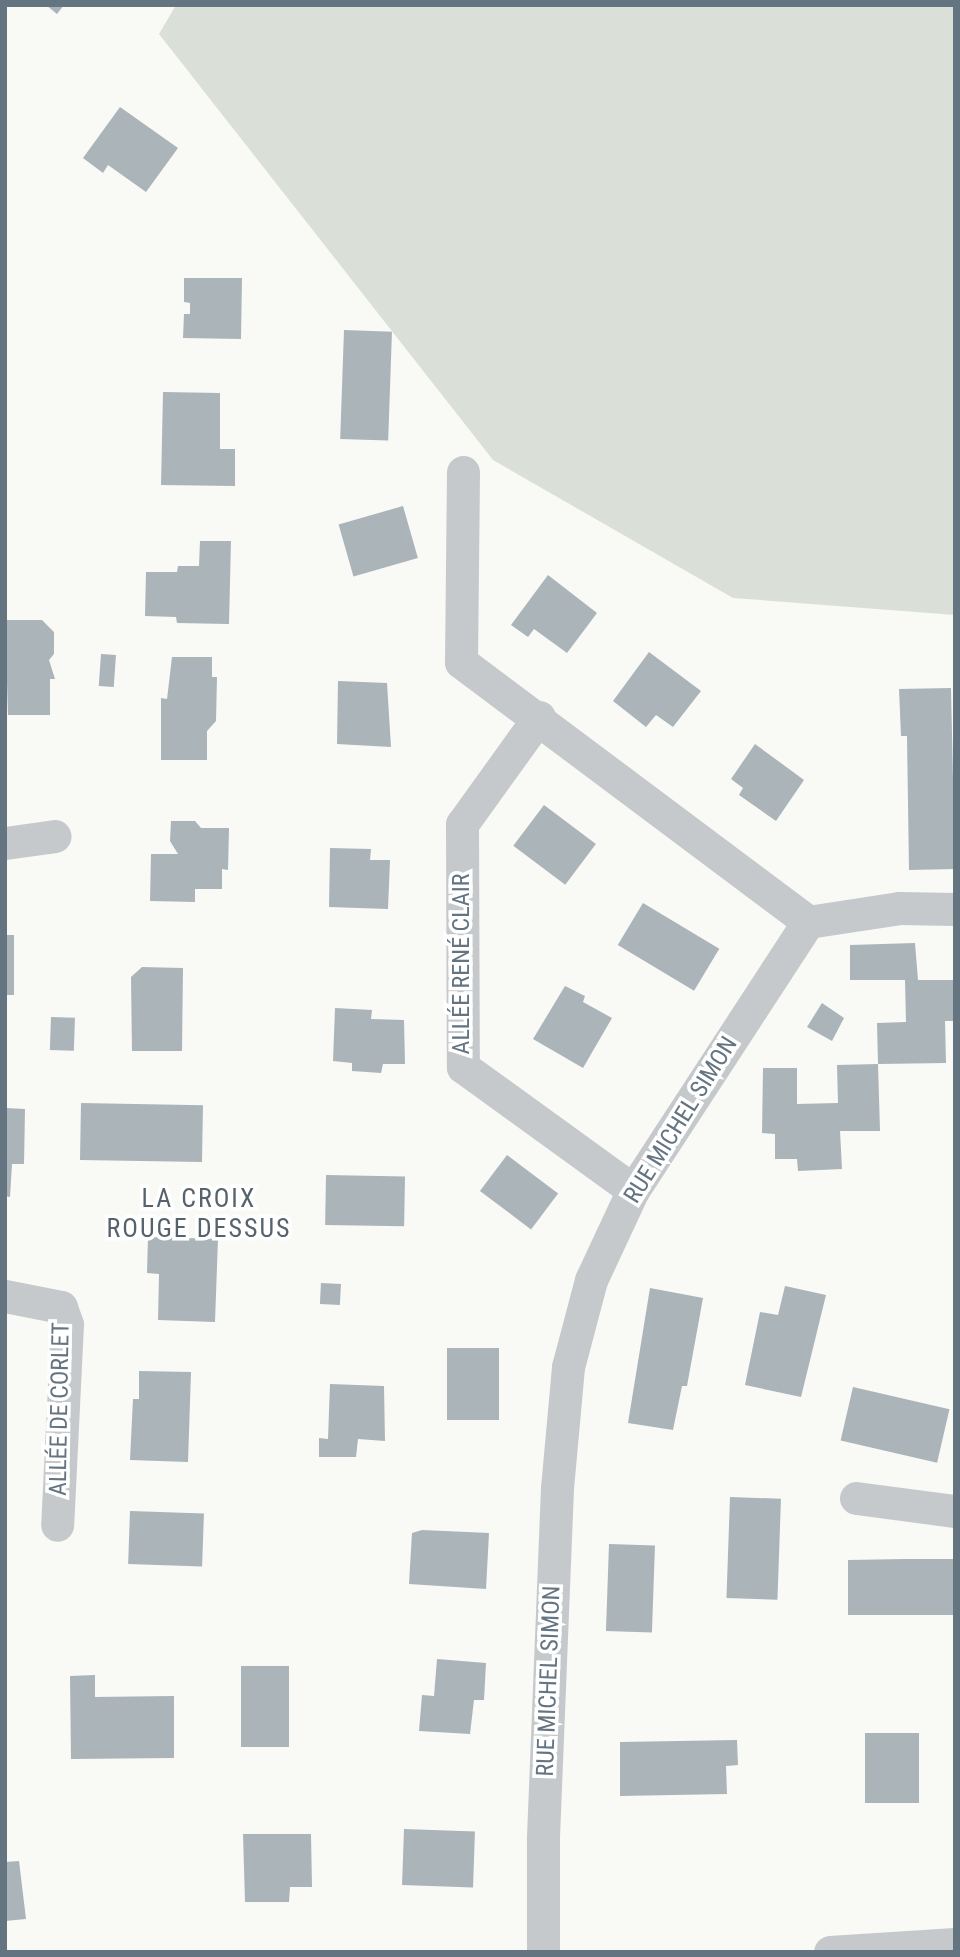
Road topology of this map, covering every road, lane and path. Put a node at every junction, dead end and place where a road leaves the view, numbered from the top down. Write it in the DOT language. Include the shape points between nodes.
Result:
graph roads {
  1 [pos="463,472"];
  2 [pos="539,717"];
  3 [pos="55,836"];
  4 [pos="5,843"];
  5 [pos="955,909"];
  6 [pos="808,922"];
  7 [pos="633,1190"];
  8 [pos="5,1296"];
  9 [pos="856,1498"];
  10 [pos="955,1511"];
  11 [pos="57,1525"];
  12 [pos="955,1944"];
  13 [pos="544,1952"];
  14 [pos="830,1952"];
  1 -- 2 [label="street" via="461,662"];
  2 -- 6 [label="street"];
  2 -- 7 [label="street, ALLÉE RENÉ CLAIR" via="462,824 463,1067"];
  3 -- 4 [label="street"];
  5 -- 6 [label="street" via="899,908"];
  6 -- 7 [label="street, RUE MICHEL SIMON"];
  7 -- 13 [label="street, RUE MICHEL SIMON" via="591,1280 568,1367 557,1488 543,1838"];
  8 -- 11 [label="street, ALLÉE DE CORLET" via="61,1307 67,1324"];
  9 -- 10 [label="street"];
  12 -- 14 [label="street"];
}
